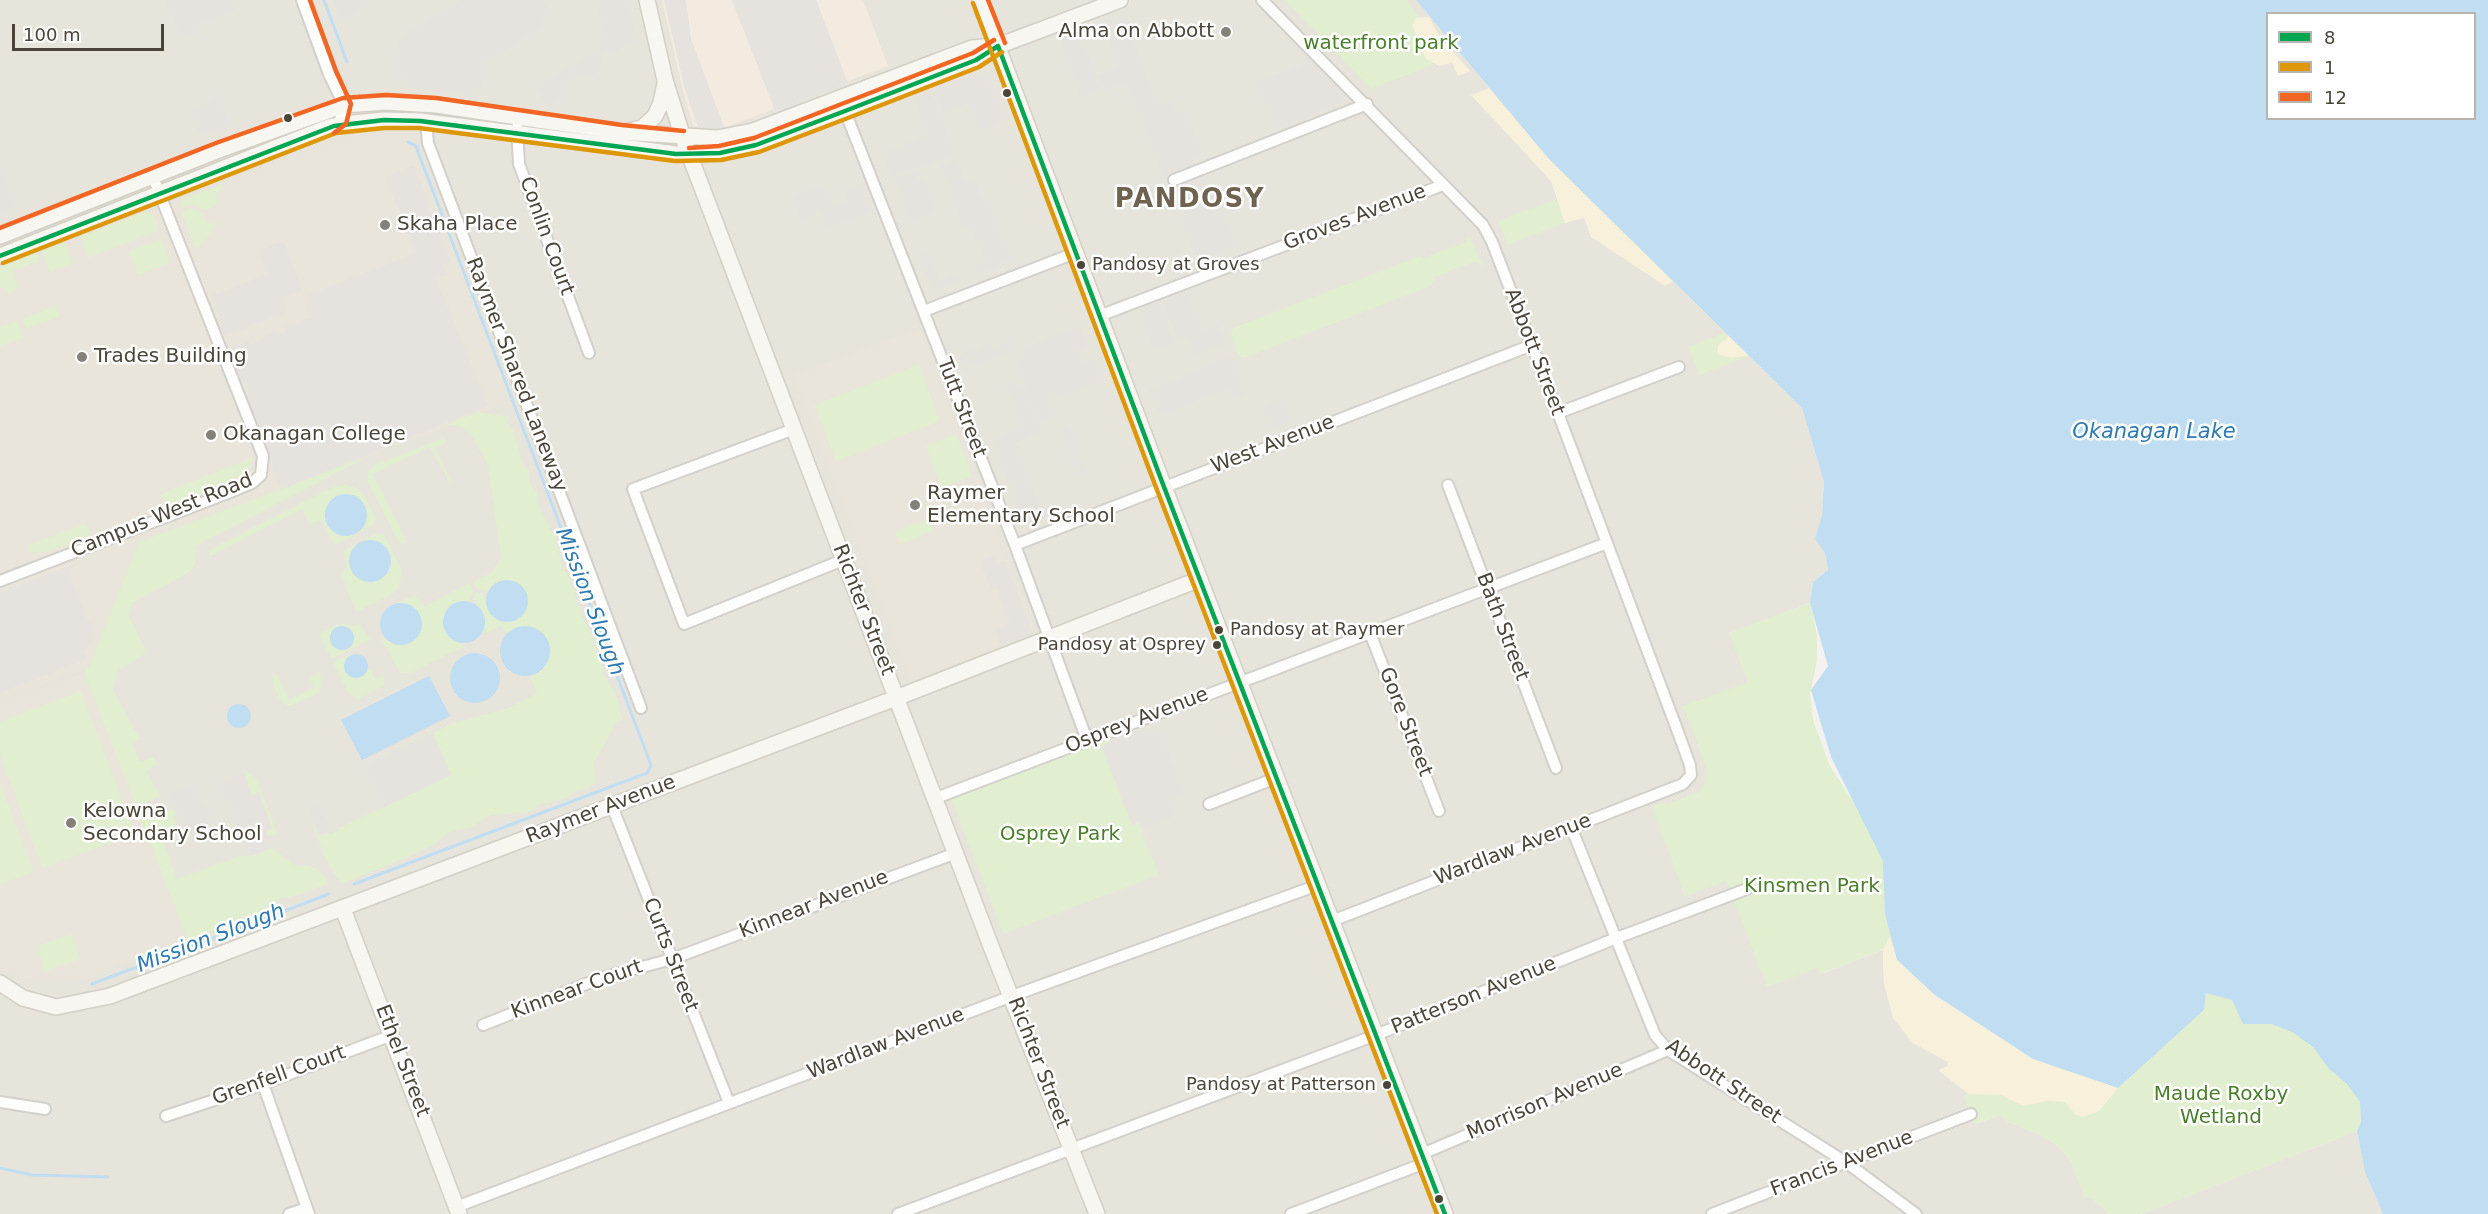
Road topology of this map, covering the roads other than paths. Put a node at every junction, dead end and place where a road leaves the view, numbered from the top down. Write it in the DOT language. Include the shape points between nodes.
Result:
graph roads {
  1 [pos="302,0"];
  2 [pos="647,0"];
  3 [pos="980,0"];
  4 [pos="1120,0"];
  5 [pos="1262,0"];
  6 [pos="999,46"];
  7 [pos="665,80"];
  8 [pos="1367,104"];
  9 [pos="338,106"];
  10 [pos="845,111"];
  11 [pos="518,118"];
  12 [pos="426,122"];
  13 [pos="334,126"];
  14 [pos="621,132"];
  15 [pos="517,135"];
  16 [pos="683,138"];
  17 [pos="690,155"];
  18 [pos="153,177"];
  19 [pos="1174,180"];
  20 [pos="1443,184"];
  21 [pos="160,194"];
  22 [pos="0,236"];
  23 [pos="1075,253"];
  24 [pos="0,256"];
  25 [pos="924,311"];
  26 [pos="1099,316"];
  27 [pos="1532,345"];
  28 [pos="590,352"];
  29 [pos="1679,367"];
  30 [pos="1558,413"];
  31 [pos="794,429"];
  32 [pos="1448,485"];
  33 [pos="1164,487"];
  34 [pos="1607,543"];
  35 [pos="1015,545"];
  36 [pos="843,560"];
  37 [pos="1200,579"];
  38 [pos="0,580"];
  39 [pos="1486,589"];
  40 [pos="1370,633"];
  41 [pos="1049,637"];
  42 [pos="1240,682"];
  43 [pos="896,698"];
  44 [pos="641,708"];
  45 [pos="1087,740"];
  46 [pos="1556,768"];
  47 [pos="1691,775"];
  48 [pos="1276,778"];
  49 [pos="936,798"];
  50 [pos="1209,804"];
  51 [pos="612,806"];
  52 [pos="1439,810"];
  53 [pos="1571,827"];
  54 [pos="956,853"];
  55 [pos="1318,885"];
  56 [pos="1747,889"];
  57 [pos="344,909"];
  58 [pos="1332,921"];
  59 [pos="1614,939"];
  60 [pos="672,959"];
  61 [pos="0,983"];
  62 [pos="1012,996"];
  63 [pos="483,1025"];
  64 [pos="392,1035"];
  65 [pos="1376,1035"];
  66 [pos="1668,1050"];
  67 [pos="263,1084"];
  68 [pos="0,1102"];
  69 [pos="729,1103"];
  70 [pos="45,1109"];
  71 [pos="1971,1114"];
  72 [pos="165,1116"];
  73 [pos="1071,1149"];
  74 [pos="1424,1158"];
  75 [pos="1846,1163"];
  76 [pos="457,1210"];
  77 [pos="308,1211"];
  78 [pos="289,1214"];
  79 [pos="898,1214"];
  80 [pos="1097,1214"];
  81 [pos="1292,1214"];
  82 [pos="1445,1214"];
  83 [pos="1712,1214"];
  84 [pos="1916,1214"];
  1 -- 9 [label="street"];
  2 -- 7 [label="street, Richter Street"];
  3 -- 6 [label="street"];
  4 -- 6 [label="street"];
  5 -- 8 [label="street, Abbott Street"];
  6 -- 10 [label="street" via="976,60"];
  6 -- 16 [label="street" via="972,48 753,131 717,138"];
  6 -- 23 [label="street"];
  7 -- 14 [label="street" via="655,116 642,128"];
  7 -- 16 [label="street, Richter Street"];
  8 -- 19 [label="street"];
  8 -- 20 [label="street, Abbott Street"];
  9 -- 11 [label="street" via="386,102 436,105"];
  9 -- 13 [label="street" via="344,112"];
  9 -- 18 [label="street"];
  10 -- 17 [label="street" via="756,145"];
  10 -- 25 [label="street, Tutt Street"];
  11 -- 14 [label="street"];
  11 -- 15 [label="street, Conlin Court"];
  12 -- 13 [label="street" via="384,120"];
  12 -- 15 [label="street"];
  12 -- 44 [label="street, Raymer Shared Laneway" via="428,143"];
  13 -- 21 [label="street"];
  14 -- 16 [label="street"];
  15 -- 17 [label="street"];
  15 -- 28 [label="street, Conlin Court" via="519,164"];
  16 -- 17 [label="street, Richter Street"];
  17 -- 31 [label="street, Richter Street"];
  18 -- 21 [label="street, Campus West Road"];
  18 -- 22 [label="street"];
  20 -- 26 [label="street, Groves Avenue"];
  20 -- 27 [label="street, Abbott Street" via="1483,225"];
  21 -- 24 [label="street"];
  21 -- 38 [label="street, Campus West Road" via="263,456 261,476 238,489"];
  23 -- 25 [label="street"];
  23 -- 26 [label="street"];
  25 -- 35 [label="street, Tutt Street"];
  26 -- 33 [label="street"];
  27 -- 30 [label="street, Abbott Street"];
  27 -- 33 [label="street, West Avenue"];
  29 -- 30 [label="street"];
  30 -- 34 [label="street, Abbott Street"];
  31 -- 36 [label="street, Richter Street"];
  31 -- 36 [label="street" via="633,489 684,624"];
  32 -- 39 [label="street, Bath Street"];
  33 -- 35 [label="street, West Avenue"];
  33 -- 37 [label="street"];
  34 -- 39 [label="street, Osprey Avenue"];
  34 -- 47 [label="street, Abbott Street"];
  35 -- 41 [label="street, Tutt Street"];
  36 -- 43 [label="street, Richter Street"];
  37 -- 41 [label="street, Raymer Avenue"];
  37 -- 42 [label="street"];
  39 -- 40 [label="street, Osprey Avenue"];
  39 -- 46 [label="street, Bath Street"];
  40 -- 42 [label="street, Osprey Avenue"];
  40 -- 52 [label="street, Gore Street"];
  41 -- 43 [label="street, Raymer Avenue"];
  41 -- 45 [label="street, Tutt Street"];
  42 -- 45 [label="street, Osprey Avenue"];
  42 -- 48 [label="street"];
  43 -- 49 [label="street, Richter Street"];
  43 -- 51 [label="street, Raymer Avenue"];
  45 -- 49 [label="street, Osprey Avenue"];
  47 -- 53 [label="street, Wardlaw Avenue" via="1683,784"];
  48 -- 50 [label="street"];
  48 -- 55 [label="street"];
  49 -- 54 [label="street, Richter Street"];
  51 -- 57 [label="street, Raymer Avenue"];
  51 -- 60 [label="street, Curts Street"];
  53 -- 58 [label="street, Wardlaw Avenue"];
  53 -- 59 [label="street, Abbott Street"];
  54 -- 60 [label="street, Kinnear Avenue"];
  54 -- 62 [label="street, Richter Street"];
  55 -- 58 [label="street"];
  55 -- 62 [label="street, Wardlaw Avenue"];
  56 -- 59 [label="street, Patterson Avenue"];
  57 -- 61 [label="street, Raymer Avenue" via="110,996 56,1007 23,998"];
  57 -- 64 [label="street, Ethel Street"];
  58 -- 65 [label="street"];
  59 -- 65 [label="street, Patterson Avenue"];
  59 -- 66 [label="street, Abbott Street" via="1655,1035"];
  60 -- 63 [label="street, Kinnear Court" via="601,978"];
  60 -- 69 [label="street, Curts Street"];
  62 -- 69 [label="street, Wardlaw Avenue"];
  62 -- 73 [label="street, Richter Street"];
  64 -- 67 [label="street, Grenfell Court"];
  64 -- 76 [label="street, Ethel Street"];
  65 -- 73 [label="street, Patterson Avenue"];
  65 -- 74 [label="street"];
  66 -- 74 [label="street, Morrison Avenue"];
  66 -- 75 [label="street, Abbott Street"];
  67 -- 72 [label="street, Grenfell Court"];
  67 -- 77 [label="street"];
  68 -- 70 [label="street"];
  69 -- 76 [label="street, Wardlaw Avenue"];
  71 -- 75 [label="street, Francis Avenue"];
  73 -- 79 [label="street, Patterson Avenue"];
  73 -- 80 [label="street, Richter Street"];
  74 -- 81 [label="street, Morrison Avenue"];
  74 -- 82 [label="street"];
  75 -- 83 [label="street, Francis Avenue"];
  75 -- 84 [label="street, Abbott Street"];
  77 -- 78 [label="street"];
}
